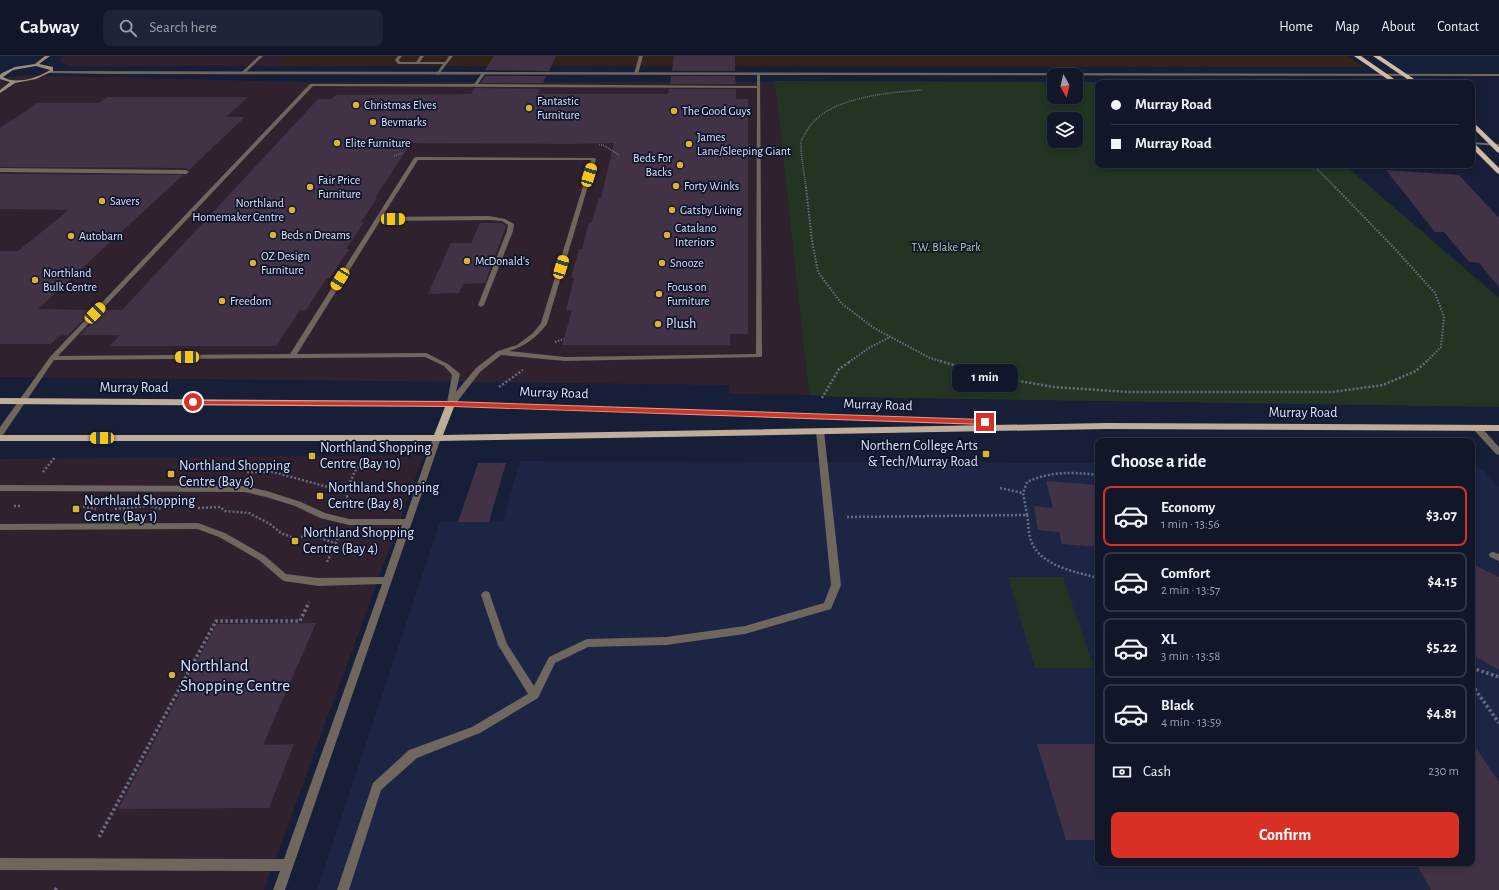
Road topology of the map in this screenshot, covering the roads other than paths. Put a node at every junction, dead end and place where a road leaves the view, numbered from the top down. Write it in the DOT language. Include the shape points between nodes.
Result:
graph roads {
  1 [pos="48,56"];
  2 [pos="261,56"];
  3 [pos="400,56"];
  4 [pos="422,56"];
  5 [pos="451,56"];
  6 [pos="641,56"];
  7 [pos="1357,56"];
  8 [pos="1376,56"];
  9 [pos="417,63"];
  10 [pos="445,63"];
  11 [pos="36,65"];
  12 [pos="51,72"];
  13 [pos="2,73"];
  14 [pos="243,73"];
  15 [pos="438,74"];
  16 [pos="483,74"];
  17 [pos="636,74"];
  18 [pos="759,74"];
  19 [pos="1383,74"];
  20 [pos="1403,74"];
  21 [pos="1499,75"];
  22 [pos="1392,80"];
  23 [pos="1412,80"];
  24 [pos="14,81"];
  25 [pos="475,86"];
  26 [pos="759,87"];
  27 [pos="0,92"];
  28 [pos="1475,126"];
  29 [pos="1475,144"];
  30 [pos="1496,145"];
  31 [pos="1475,147"];
  32 [pos="1499,151"];
  33 [pos="0,170"];
  34 [pos="186,172"];
  35 [pos="1499,172"];
  36 [pos="378,219"];
  37 [pos="481,306"];
  38 [pos="500,352"];
  39 [pos="292,356"];
  40 [pos="52,358"];
  41 [pos="0,401"];
  42 [pos="21,401"];
  43 [pos="451,404"];
  44 [pos="1107,426"];
  45 [pos="1477,428"];
  46 [pos="1499,428"];
  47 [pos="820,431"];
  48 [pos="0,432"];
  49 [pos="0,438"];
  50 [pos="437,438"];
  51 [pos="1499,452"];
  52 [pos="0,488"];
  53 [pos="407,522"];
  54 [pos="0,527"];
  55 [pos="387,580"];
  56 [pos="486,595"];
  57 [pos="534,695"];
  58 [pos="0,864"];
  59 [pos="287,865"];
  60 [pos="279,890"];
  61 [pos="343,890"];
  1 -- 11 [label="main road"];
  2 -- 14 [label="street"];
  3 -- 9 [label="street" via="396,60 398,63"];
  4 -- 9 [label="street"];
  5 -- 10 [label="street"];
  6 -- 17 [label="street"];
  7 -- 19 [label="highway"];
  8 -- 20 [label="highway"];
  9 -- 10 [label="street"];
  10 -- 15 [label="street"];
  11 -- 12 [label="main road" via="49,66 52,68"];
  11 -- 13 [label="main road"];
  12 -- 14 [label="street"];
  12 -- 24 [label="main road" via="32,79"];
  13 -- 24 [label="main road" via="2,79"];
  14 -- 15 [label="street"];
  15 -- 16 [label="street"];
  16 -- 17 [label="street"];
  16 -- 25 [label="street"];
  17 -- 18 [label="street"];
  18 -- 19 [label="street"];
  18 -- 26 [label="street"];
  19 -- 20 [label="street"];
  19 -- 22 [label="highway"];
  20 -- 21 [label="street"];
  20 -- 23 [label="highway"];
  24 -- 27 [label="main road"];
  25 -- 26 [label="street"];
  25 -- 40 [label="street" via="312,85"];
  26 -- 38 [label="street" via="759,356 565,359"];
  28 -- 30 [label="highway"];
  29 -- 30 [label="street"];
  30 -- 32 [label="highway"];
  31 -- 35 [label="highway"];
  33 -- 34 [label="street"];
  36 -- 37 [label="street" via="488,218 508,221 511,224 510,231"];
  36 -- 38 [label="street" via="416,158 594,159 544,324 519,346"];
  36 -- 39 [label="street"];
  38 -- 43 [label="street" via="478,370"];
  39 -- 40 [label="street"];
  39 -- 43 [label="street" via="426,355 446,365 456,374"];
  40 -- 42 [label="street"];
  41 -- 42 [label="main road, Murray Road"];
  42 -- 43 [label="main road, Murray Road"];
  42 -- 48 [label="street"];
  43 -- 44 [label="main road, Murray Road"];
  43 -- 50 [label="main road"];
  44 -- 45 [label="main road, Murray Road"];
  44 -- 47 [label="main road, Murray Road"];
  45 -- 46 [label="main road, Murray Road"];
  45 -- 51 [label="street"];
  47 -- 50 [label="main road, Murray Road"];
  47 -- 57 [label="street" via="836,585 828,606 745,630 666,641 587,642 552,660"];
  49 -- 50 [label="main road, Murray Road"];
  50 -- 53 [label="street"];
  52 -- 53 [label="street" via="245,489 298,504 323,516 349,522"];
  53 -- 55 [label="street"];
  54 -- 55 [label="street" via="198,526 222,535 262,558 284,577 318,582"];
  55 -- 59 [label="street"];
  56 -- 57 [label="street" via="503,645"];
  57 -- 61 [label="street" via="476,730 413,754 376,787"];
  58 -- 59 [label="street"];
  59 -- 60 [label="street"];
}
